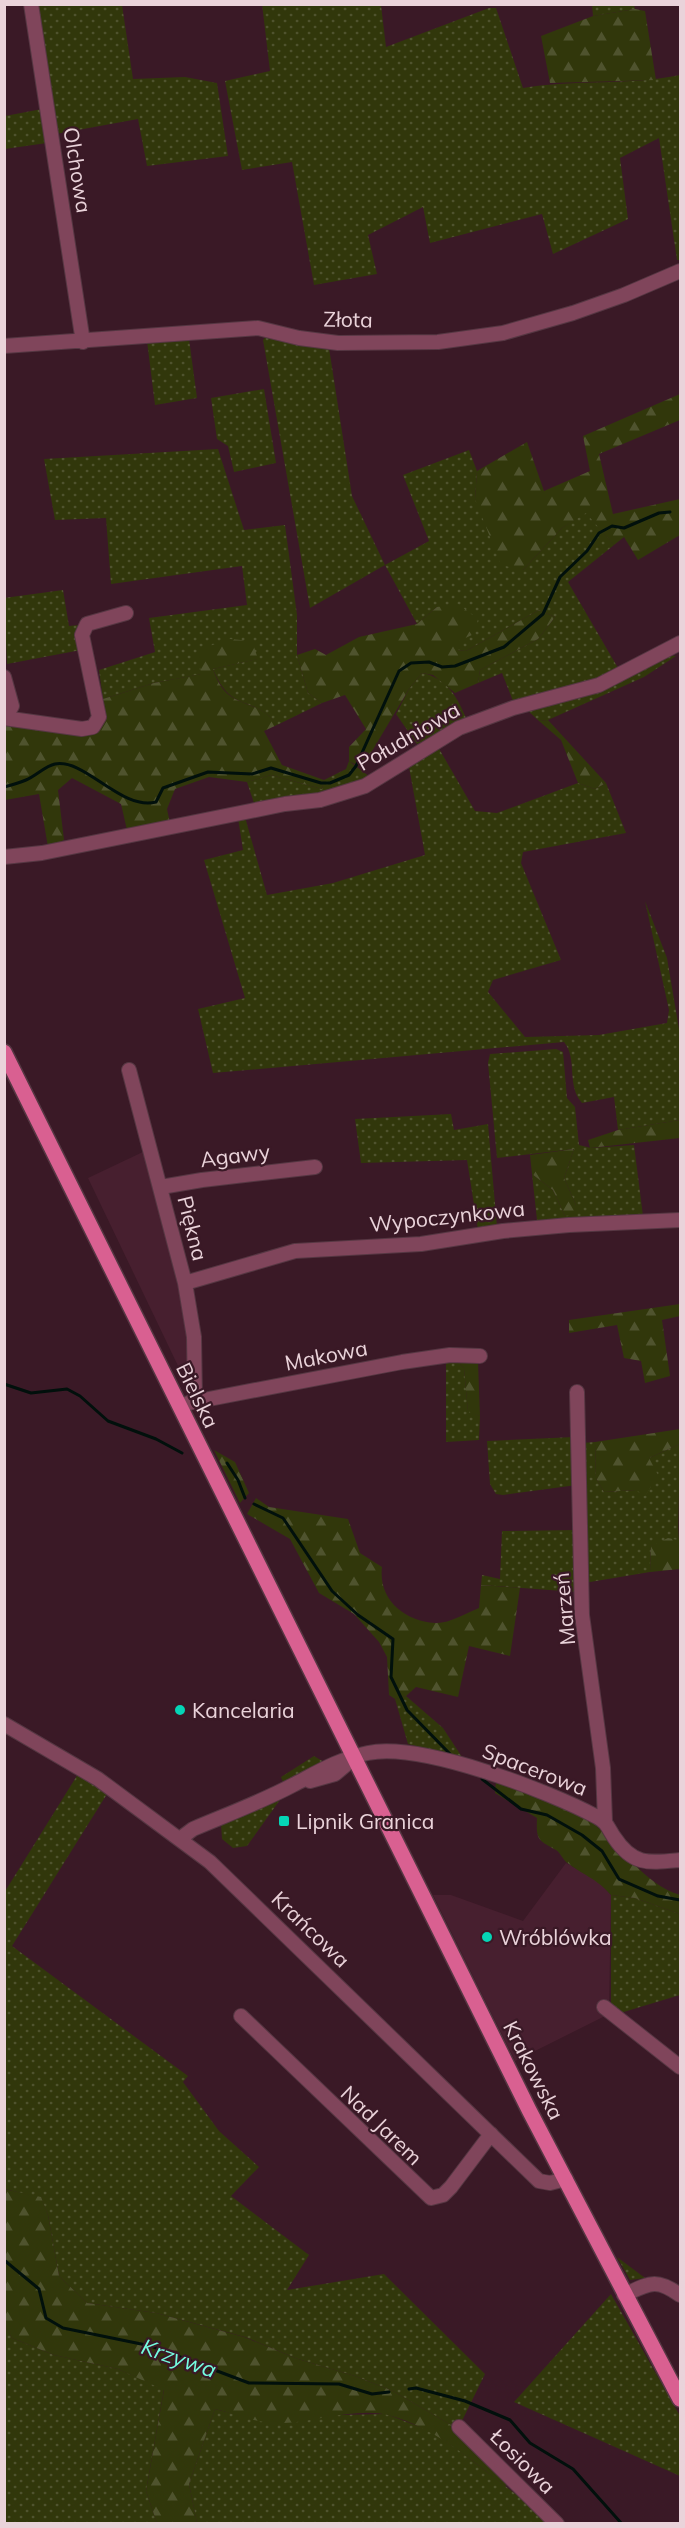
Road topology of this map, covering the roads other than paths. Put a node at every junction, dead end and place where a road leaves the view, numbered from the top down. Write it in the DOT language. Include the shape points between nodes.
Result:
graph roads {
  1 [pos="31,4"];
  2 [pos="681,270"];
  3 [pos="83,342"];
  4 [pos="4,346"];
  5 [pos="126,613"];
  6 [pos="681,643"];
  7 [pos="4,677"];
  8 [pos="5,718"];
  9 [pos="4,857"];
  10 [pos="4,1052"];
  11 [pos="129,1070"];
  12 [pos="315,1167"];
  13 [pos="161,1187"];
  14 [pos="681,1220"];
  15 [pos="186,1283"];
  16 [pos="480,1356"];
  17 [pos="577,1392"];
  18 [pos="195,1400"];
  19 [pos="180,1406"];
  20 [pos="4,1724"];
  21 [pos="354,1758"];
  22 [pos="605,1821"];
  23 [pos="181,1839"];
  24 [pos="681,1860"];
  25 [pos="604,2007"];
  26 [pos="241,2016"];
  27 [pos="681,2067"];
  28 [pos="491,2134"];
  29 [pos="566,2179"];
  30 [pos="624,2295"];
  31 [pos="681,2295"];
  32 [pos="681,2399"];
  33 [pos="459,2427"];
  34 [pos="557,2523"];
  1 -- 3 [label="street, Olchowa"];
  2 -- 3 [label="street, Złota" via="573,313 503,333 438,342 338,342 258,328"];
  3 -- 4 [label="street, Złota"];
  5 -- 8 [label="street" via="87,624 82,635 99,717 93,727 82,729"];
  6 -- 9 [label="street, Południowa" via="599,685 513,708 459,728 365,786 320,800"];
  7 -- 8 [label="street" via="12,706"];
  10 -- 19 [label="main road, Bielska"];
  11 -- 13 [label="street, Piękna"];
  12 -- 13 [label="street, Agawy"];
  13 -- 15 [label="street, Piękna"];
  14 -- 15 [label="street, Wypoczynkowa" via="569,1225 421,1244 295,1251"];
  15 -- 18 [label="street, Piękna" via="194,1337"];
  16 -- 18 [label="street, Makowa" via="450,1355 402,1362"];
  17 -- 22 [label="street, Marzeń" via="582,1615 603,1768"];
  18 -- 19 [label="street, Makowa"];
  19 -- 21 [label="main road, Bielska"];
  20 -- 23 [label="street, Krańcowa" via="98,1779"];
  21 -- 22 [label="street, Spacerowa" via="392,1752 461,1764 570,1802"];
  21 -- 23 [label="street, Spacerowa" via="330,1764 292,1786 193,1829"];
  21 -- 29 [label="main road, Krakowska"];
  22 -- 24 [label="street, Spacerowa" via="621,1848 640,1861"];
  23 -- 28 [label="street, Krańcowa" via="294,1941"];
  25 -- 27 [label="street"];
  26 -- 28 [label="street, Nad Jarem" via="431,2198 443,2195 451,2187"];
  28 -- 29 [label="street, Krańcowa" via="539,2181"];
  29 -- 30 [label="main road, Krakowska"];
  30 -- 31 [label="street" via="646,2284 659,2283"];
  30 -- 32 [label="main road, Krakowska"];
  33 -- 34 [label="street, Łosiowa"];
}
